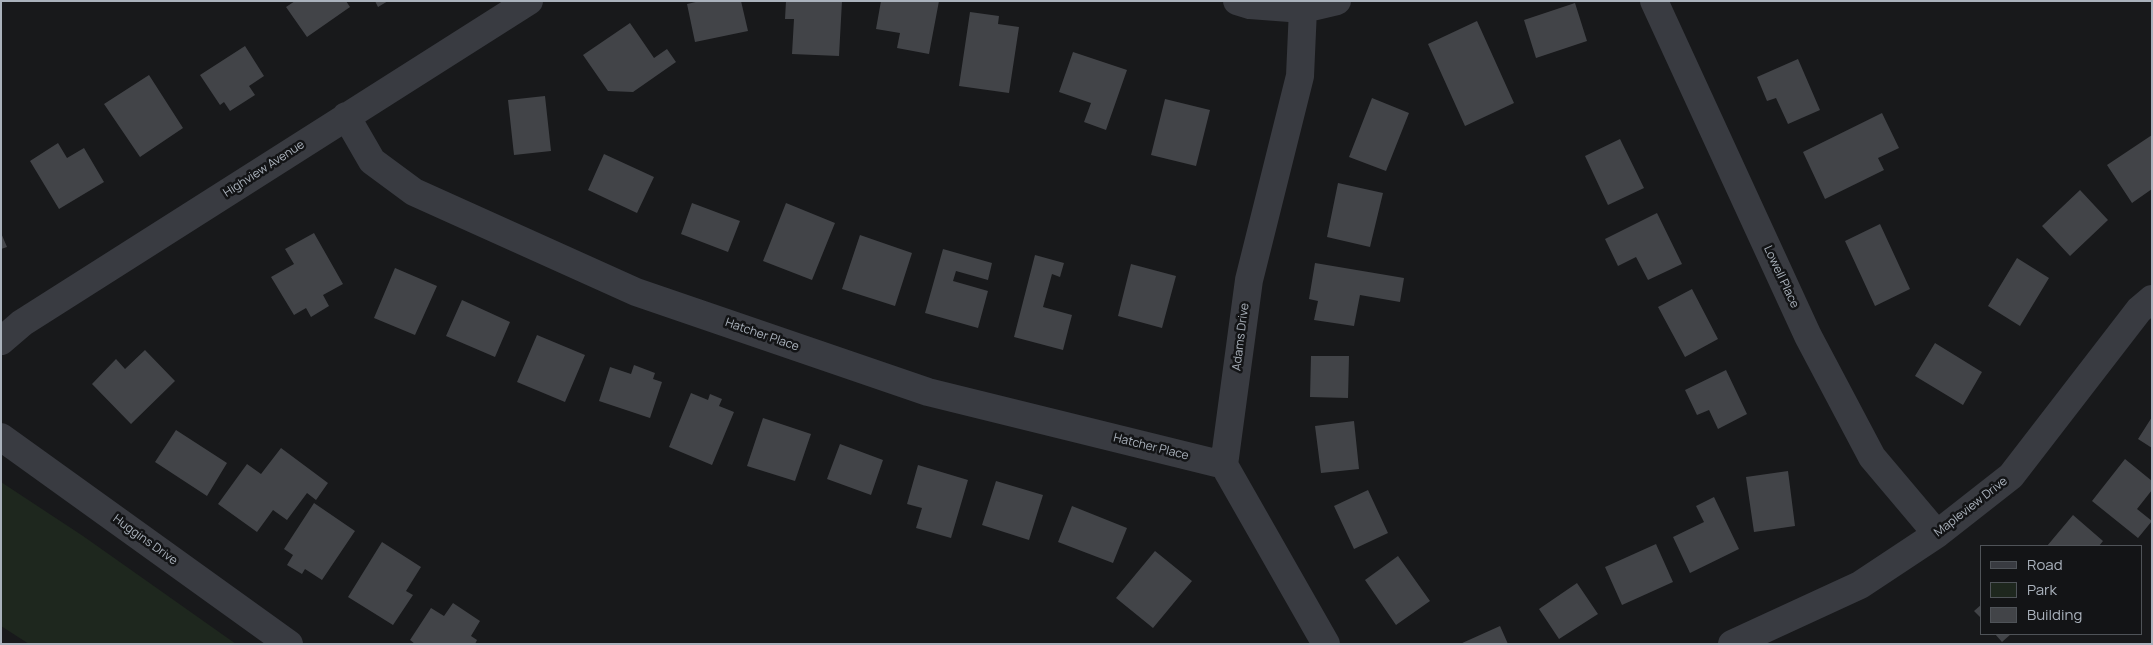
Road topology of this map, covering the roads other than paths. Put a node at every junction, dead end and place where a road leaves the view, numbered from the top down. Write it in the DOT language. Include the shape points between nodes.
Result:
graph roads {
  1 [pos="529,1"];
  2 [pos="1237,1"];
  3 [pos="1337,1"];
  4 [pos="1654,1"];
  5 [pos="1303,9"];
  6 [pos="346,116"];
  7 [pos="2152,298"];
  8 [pos="1,341"];
  9 [pos="1,437"];
  10 [pos="1224,465"];
  11 [pos="1937,534"];
  12 [pos="289,644"];
  13 [pos="1326,644"];
  14 [pos="1732,644"];
  1 -- 6 [label="street, Highview Avenue"];
  2 -- 5 [label="street"];
  3 -- 5 [label="street"];
  4 -- 11 [label="street, Lowell Place" via="1808,336 1872,457"];
  5 -- 10 [label="street, Adams Drive" via="1300,76 1249,280"];
  6 -- 8 [label="street, Highview Avenue" via="22,323"];
  6 -- 10 [label="street, Hatcher Place" via="372,161 414,192 636,292 928,392"];
  7 -- 11 [label="street, Mapleview Drive" via="2139,310 2011,476"];
  9 -- 12 [label="street, Huggins Drive"];
  10 -- 13 [label="street"];
  11 -- 14 [label="street, Mapleview Drive" via="1860,585"];
}
